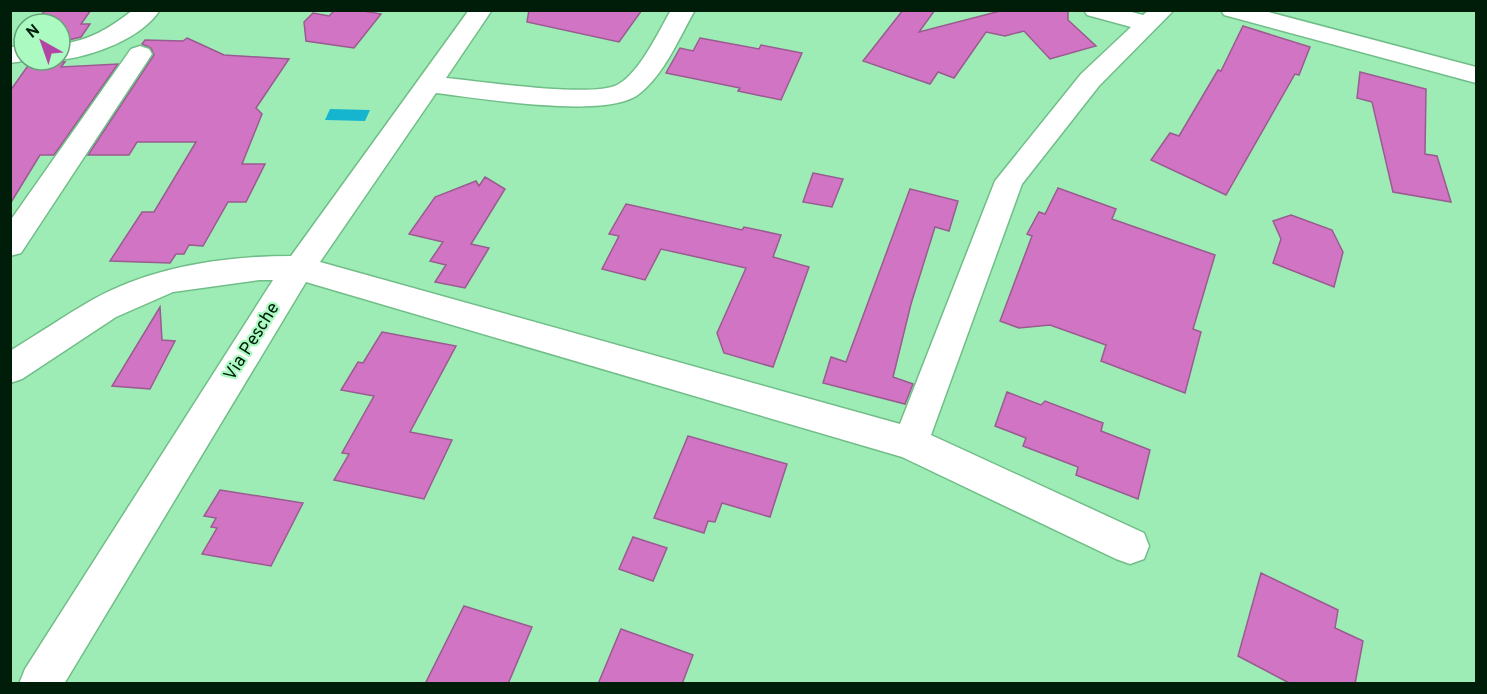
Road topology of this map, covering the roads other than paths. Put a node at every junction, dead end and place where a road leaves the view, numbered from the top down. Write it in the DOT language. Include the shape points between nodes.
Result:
graph roads {
  1 [pos="149,10"];
  2 [pos="481,10"];
  3 [pos="683,10"];
  4 [pos="1095,10"];
  5 [pos="1232,10"];
  6 [pos="1156,17"];
  7 [pos="72,51"];
  8 [pos="140,54"];
  9 [pos="1476,75"];
  10 [pos="429,84"];
  11 [pos="10,245"];
  12 [pos="299,268"];
  13 [pos="10,369"];
  14 [pos="910,443"];
  15 [pos="1130,546"];
  16 [pos="40,684"];
  1 -- 7 [label="street" via="109,40"];
  2 -- 10 [label="street, Via Pesche"];
  3 -- 10 [label="street" via="639,82 626,92 572,98"];
  4 -- 6 [label="street"];
  5 -- 9 [label="street"];
  6 -- 14 [label="street" via="1090,80 1009,181"];
  8 -- 11 [label="street"];
  10 -- 12 [label="street, Via Pesche"];
  12 -- 13 [label="street" via="259,268 169,281 105,308"];
  12 -- 14 [label="street"];
  12 -- 16 [label="street, Via Pesche"];
  14 -- 15 [label="street"];
}
